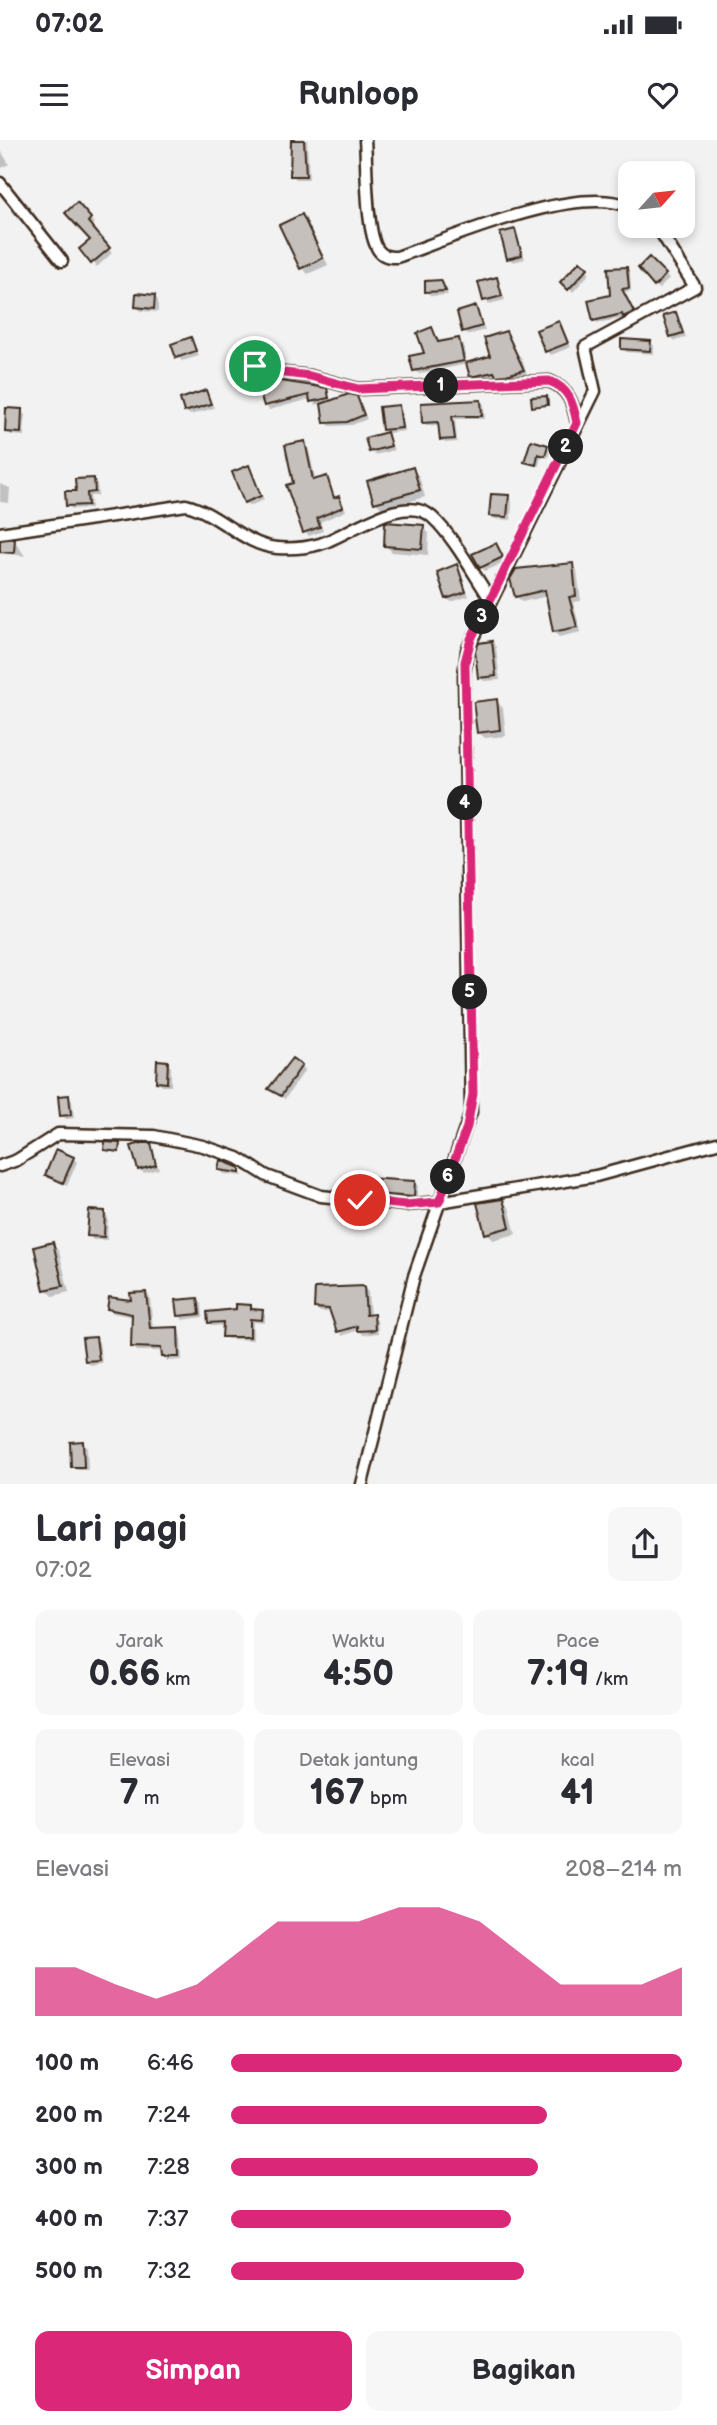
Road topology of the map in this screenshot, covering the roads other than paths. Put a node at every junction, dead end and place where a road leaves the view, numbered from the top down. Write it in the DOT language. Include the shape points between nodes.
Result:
graph roads {
  1 [pos="365,140"];
  2 [pos="0,183"];
  3 [pos="618,203"];
  4 [pos="665,238"];
  5 [pos="62,261"];
  6 [pos="255,366"];
  7 [pos="577,423"];
  8 [pos="0,533"];
  9 [pos="491,600"];
  10 [pos="717,1143"];
  11 [pos="0,1166"];
  12 [pos="439,1202"];
  13 [pos="362,1483"];
  1 -- 3 [label="street" via="372,235 379,253 388,257 538,209 584,201"];
  2 -- 5 [label="street"];
  4 -- 7 [label="street" via="695,284 585,348 595,388"];
  6 -- 7 [label="street" via="358,389 549,381 569,397"];
  7 -- 9 [label="street"];
  8 -- 9 [label="street" via="186,505 259,544 297,548 412,508 436,521"];
  9 -- 12 [label="street" via="471,639 464,675 471,1112"];
  10 -- 12 [label="street" via="596,1176"];
  11 -- 12 [label="street" via="58,1134 154,1136 238,1157 267,1176 321,1196 405,1205"];
  12 -- 13 [label="street" via="414,1276"];
}
